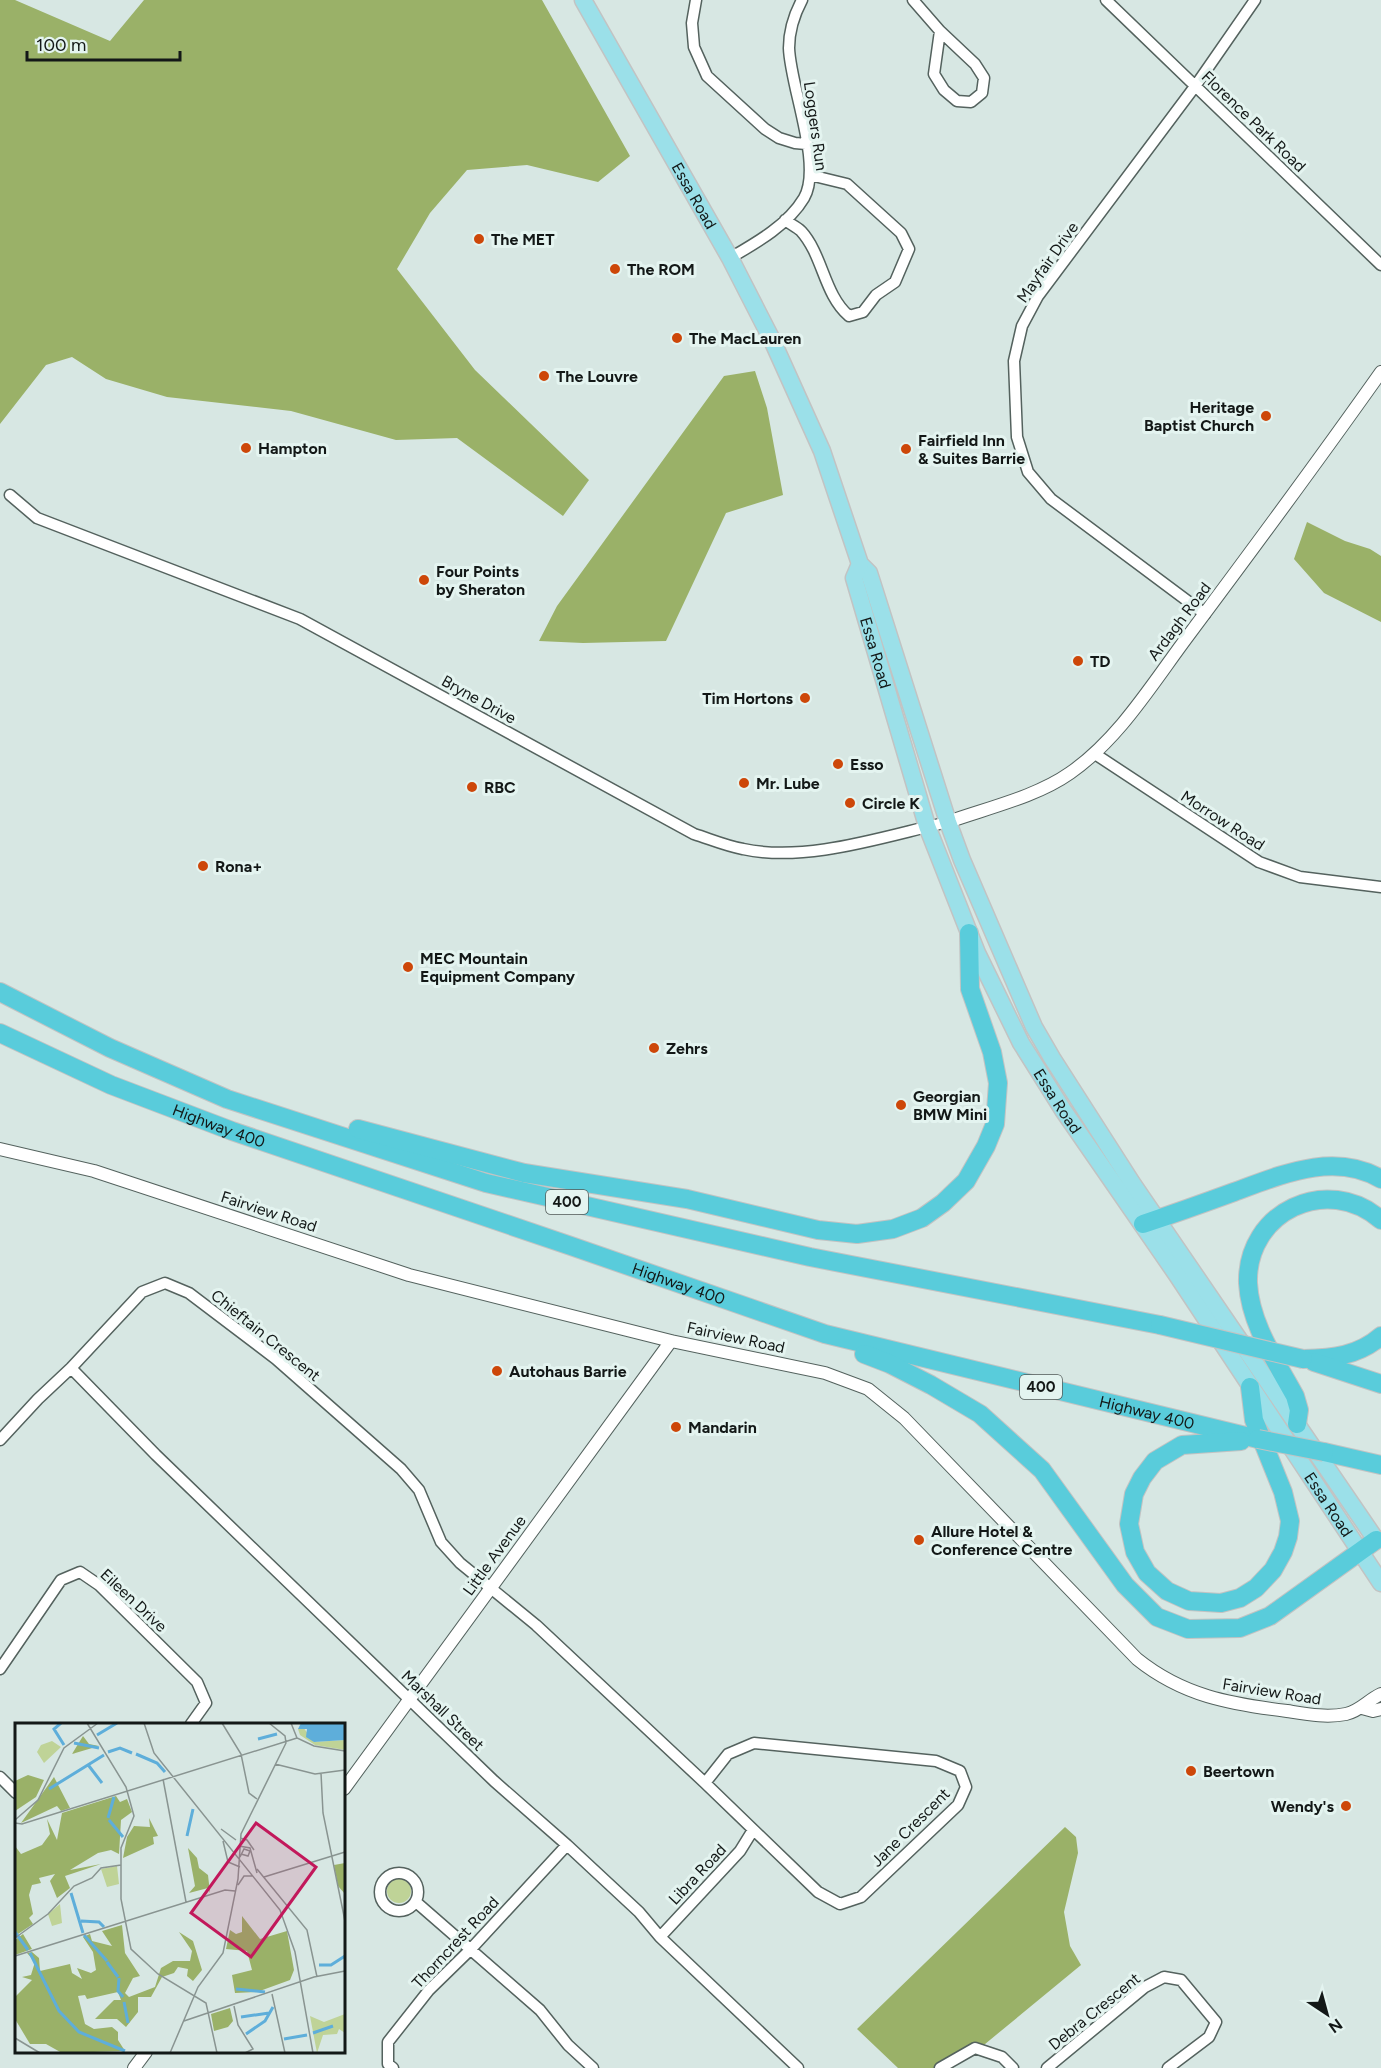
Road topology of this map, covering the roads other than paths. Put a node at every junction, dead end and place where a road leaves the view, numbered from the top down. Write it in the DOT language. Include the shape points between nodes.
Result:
graph roads {
  1 [pos="583,0"];
  2 [pos="696,0"];
  3 [pos="802,0"];
  4 [pos="913,0"];
  5 [pos="1106,0"];
  6 [pos="1255,0"];
  7 [pos="940,31"];
  8 [pos="1196,86"];
  9 [pos="806,144"];
  10 [pos="810,175"];
  11 [pos="785,220"];
  12 [pos="730,258"];
  13 [pos="1381,265"];
  14 [pos="1381,372"];
  15 [pos="10,495"];
  16 [pos="860,564"];
  17 [pos="1205,614"];
  18 [pos="1095,754"];
  19 [pos="948,822"];
  20 [pos="927,826"];
  21 [pos="1381,887"];
  22 [pos="969,933"];
  23 [pos="0,992"];
  24 [pos="0,1032"];
  25 [pos="280,1116"];
  26 [pos="0,1149"];
  27 [pos="1381,1179"];
  28 [pos="1381,1220"];
  29 [pos="1150,1222"];
  30 [pos="825,1335"];
  31 [pos="1381,1336"];
  32 [pos="671,1341"];
  33 [pos="1303,1359"];
  34 [pos="71,1368"];
  35 [pos="1381,1384"];
  36 [pos="1250,1387"];
  37 [pos="1297,1424"];
  38 [pos="1258,1439"];
  39 [pos="0,1440"];
  40 [pos="1381,1465"];
  41 [pos="1376,1540"];
  42 [pos="1360,1552"];
  43 [pos="1381,1583"];
  44 [pos="491,1588"];
  45 [pos="0,1670"];
  46 [pos="1381,1694"];
  47 [pos="410,1699"];
  48 [pos="1362,1708"];
  49 [pos="1381,1709"];
  50 [pos="191,1723"];
  51 [pos="0,1777"];
  52 [pos="705,1783"];
  53 [pos="345,1788"];
  54 [pos="15,1792"];
  55 [pos="753,1830"];
  56 [pos="567,1845"];
  57 [pos="416,1902"];
  58 [pos="660,1937"];
  59 [pos="470,1950"];
  60 [pos="145,2053"];
  61 [pos="134,2068"];
  62 [pos="393,2068"];
  63 [pos="593,2068"];
  64 [pos="798,2068"];
  65 [pos="940,2068"];
  66 [pos="1013,2068"];
  67 [pos="1047,2068"];
  68 [pos="1168,2068"];
  1 -- 12 [label="main road, Essa Road"];
  2 -- 9 [label="street" via="692,23 694,47 707,76 765,129 779,138"];
  3 -- 9 [label="street, Loggers Run" via="793,17 789,48"];
  4 -- 7 [label="street"];
  5 -- 8 [label="street, Florence Park Road"];
  6 -- 8 [label="street, Mayfair Drive"];
  7 -- 7 [label="street" via="934,74 957,101 971,102 982,93 984,78"];
  8 -- 13 [label="street, Florence Park Road"];
  8 -- 17 [label="street, Mayfair Drive" via="1038,296 1022,326 1014,361 1017,437 1028,472 1051,499"];
  9 -- 10 [label="street, Loggers Run"];
  10 -- 11 [label="street, Loggers Run" via="805,197"];
  10 -- 11 [label="street" via="847,184 901,232 909,249 895,282 876,295 863,312 849,316 840,308 812,247 800,230"];
  11 -- 12 [label="street, Loggers Run"];
  12 -- 16 [label="main road, Essa Road" via="822,452"];
  14 -- 17 [label="street, Ardagh Road"];
  15 -- 20 [label="street, Bryne Drive" via="37,518 300,619 694,834 743,849 789,853 841,846"];
  16 -- 19 [label="main road, Essa Road" via="869,573"];
  16 -- 20 [label="main road, Essa Road" via="854,578"];
  17 -- 18 [label="street, Ardagh Road"];
  18 -- 19 [label="street, Ardagh Road" via="1068,775 1038,790"];
  18 -- 21 [label="street, Morrow Road" via="1259,862 1300,877"];
  19 -- 20 [label="street, Bryne Drive"];
  19 -- 29 [label="main road, Essa Road" via="1034,1027"];
  20 -- 22 [label="main road, Essa Road"];
  22 -- 25 [label="highway" via="970,989 992,1052 998,1083 995,1124 966,1181 922,1218 893,1229 857,1234 818,1230 687,1199 524,1173 310,1118"];
  22 -- 29 [label="main road, Essa Road" via="1021,1043 1063,1110"];
  23 -- 25 [label="highway, Highway 400 / 400" via="110,1048 227,1099"];
  24 -- 30 [label="highway, Highway 400 / 400" via="111,1085 232,1131"];
  25 -- 33 [label="highway, Highway 400 / 400, bridge" via="486,1183 810,1257 1160,1325"];
  26 -- 32 [label="street, Fairview Road" via="94,1171 409,1275"];
  27 -- 29 [label="highway" via="1350,1168 1297,1170"];
  28 -- 37 [label="highway" via="1353,1202 1325,1199 1300,1203 1267,1228 1253,1251 1248,1282 1254,1316 1295,1396"];
  29 -- 36 [label="main road, Essa Road"];
  29 -- 37 [label="main road, Essa Road"];
  30 -- 38 [label="highway, Highway 400 / 400"];
  30 -- 42 [label="highway" via="931,1384 980,1414 1042,1470 1125,1585 1157,1617 1188,1629 1240,1628 1270,1616"];
  31 -- 33 [label="highway" via="1354,1354"];
  32 -- 44 [label="street, Little Avenue"];
  32 -- 48 [label="street, Fairview Road" via="825,1373 868,1389 927,1440 1156,1675 1182,1688 1240,1705 1325,1716"];
  33 -- 35 [label="highway, Highway 400 / 400"];
  34 -- 39 [label="street, Chieftain Crescent"];
  34 -- 44 [label="street, Chieftain Crescent" via="142,1292 165,1283 189,1293 276,1359 400,1469 419,1490 441,1542"];
  34 -- 47 [label="street, Marshall Street"];
  36 -- 38 [label="highway" via="1254,1419 1283,1492 1290,1521 1284,1552 1256,1588 1240,1598 1221,1603 1189,1602 1167,1592 1147,1573 1136,1552 1129,1524 1134,1494 1142,1478 1155,1461 1182,1445"];
  36 -- 42 [label="main road, Essa Road"];
  37 -- 41 [label="main road, Essa Road"];
  38 -- 40 [label="highway, Highway 400 / 400, bridge"];
  41 -- 42 [label="highway"];
  42 -- 43 [label="main road, Essa Road"];
  44 -- 47 [label="street, Little Avenue"];
  44 -- 52 [label="street, Jane Crescent"];
  45 -- 50 [label="street, Eileen Drive" via="61,1580 80,1572 99,1585 197,1682 206,1703"];
  46 -- 48 [label="street, Fairview Road"];
  47 -- 53 [label="street, Little Avenue"];
  47 -- 56 [label="street, Marshall Street"];
  48 -- 49 [label="street, Fairview Road"];
  51 -- 54 [label="street"];
  52 -- 55 [label="street, Jane Crescent"];
  52 -- 55 [label="street, Jane Crescent" via="728,1754 754,1743 936,1761 960,1771 966,1787 958,1805 861,1897 840,1904 818,1892"];
  55 -- 58 [label="street, Libra Road" via="740,1851"];
  56 -- 58 [label="street, Marshall Street" via="639,1912"];
  56 -- 59 [label="street, Thorncrest Road"];
  57 -- 59 [label="street"];
  58 -- 64 [label="street, Marshall Street"];
  59 -- 62 [label="street, Thorncrest Road" via="429,1990 388,2042 388,2064"];
  59 -- 63 [label="street" via="540,2010"];
  60 -- 61 [label="street"];
  65 -- 66 [label="street" via="975,2048 1002,2057"];
  67 -- 68 [label="street, Debra Crescent" via="1145,1987 1164,1977 1181,1980 1216,2022 1209,2037"];
}
